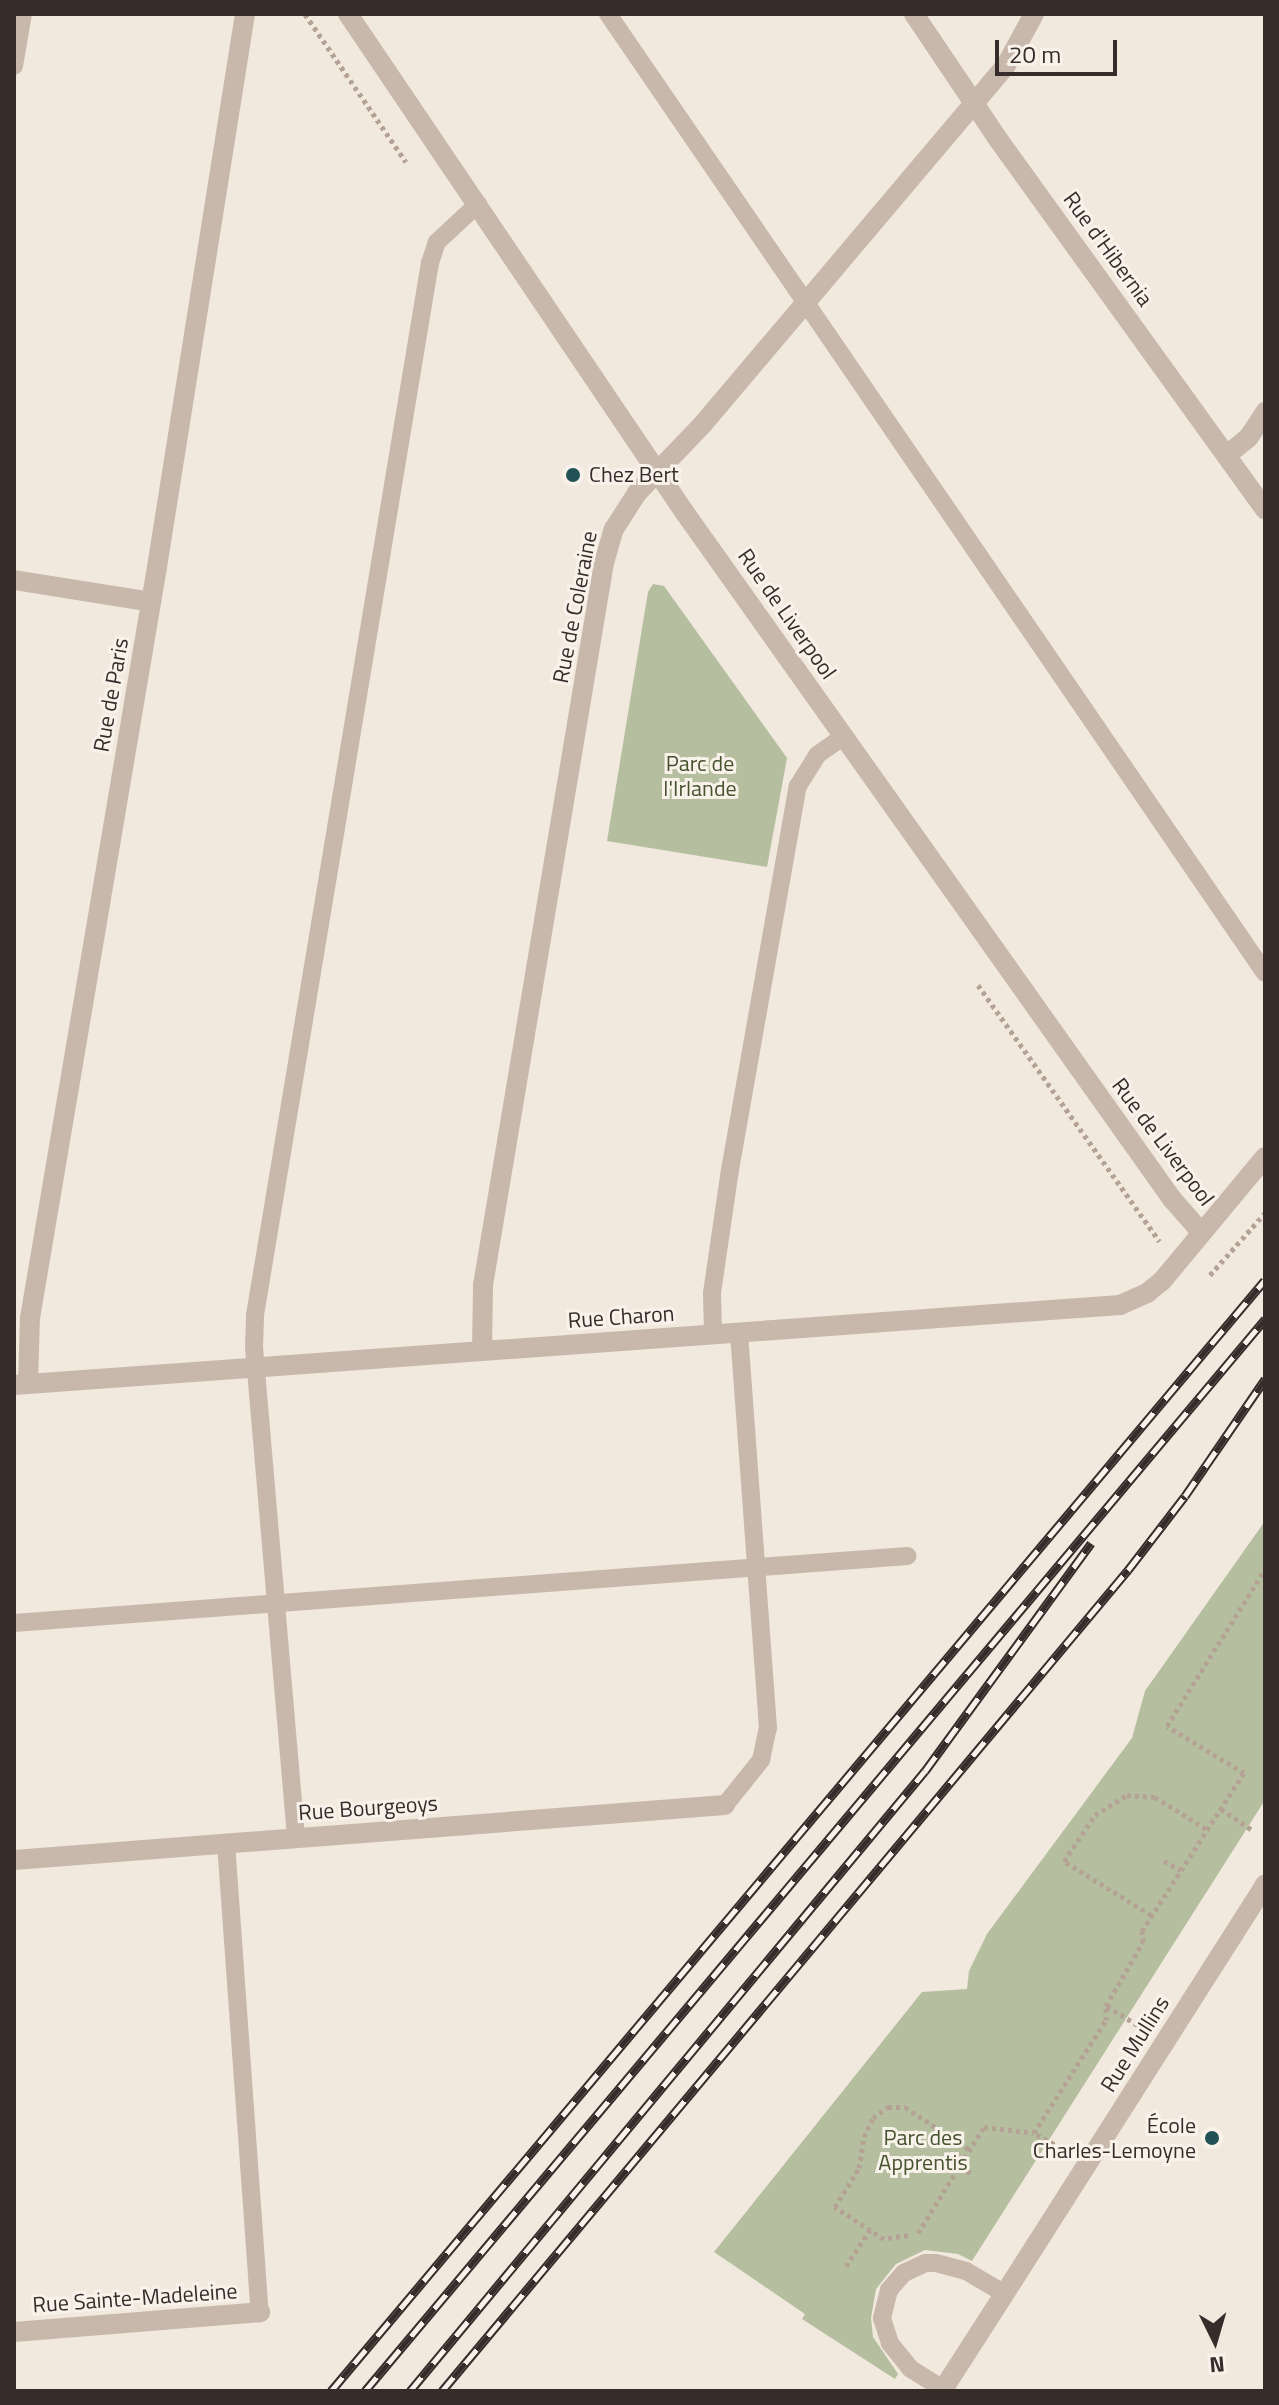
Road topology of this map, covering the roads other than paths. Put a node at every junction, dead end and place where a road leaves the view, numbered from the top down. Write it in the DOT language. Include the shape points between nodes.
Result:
graph roads {
  1 [pos="23,14"];
  2 [pos="245,14"];
  3 [pos="348,14"];
  4 [pos="608,14"];
  5 [pos="914,14"];
  6 [pos="1034,14"];
  7 [pos="14,66"];
  8 [pos="975,103"];
  9 [pos="478,204"];
  10 [pos="807,302"];
  11 [pos="1265,412"];
  12 [pos="1227,455"];
  13 [pos="656,471"];
  14 [pos="1265,510"];
  15 [pos="14,580"];
  16 [pos="151,602"];
  17 [pos="844,736"];
  18 [pos="1265,973"];
  19 [pos="1265,1157"];
  20 [pos="1201,1232"];
  21 [pos="739,1332"];
  22 [pos="713,1334"];
  23 [pos="482,1351"];
  24 [pos="256,1367"];
  25 [pos="21,1384"];
  26 [pos="907,1556"];
  27 [pos="758,1568"];
  28 [pos="276,1605"];
  29 [pos="14,1623"];
  30 [pos="725,1805"];
  31 [pos="296,1837"];
  32 [pos="226,1843"];
  33 [pos="14,1860"];
  34 [pos="1264,1886"];
  35 [pos="1009,2286"];
  36 [pos="260,2312"];
  37 [pos="14,2332"];
  38 [pos="943,2390"];
  1 -- 7 [label="lane"];
  2 -- 16 [label="street, Rue de Paris"];
  3 -- 9 [label="street, Rue de Liverpool"];
  4 -- 10 [label="lane"];
  5 -- 8 [label="street, Rue d'Hibernia"];
  6 -- 8 [label="street, Rue de Coleraine" via="1005,67"];
  8 -- 10 [label="street, Rue de Coleraine"];
  8 -- 12 [label="street, Rue d'Hibernia"];
  9 -- 13 [label="street, Rue de Liverpool"];
  9 -- 24 [label="lane" via="437,242 430,263 264,1260 254,1326"];
  10 -- 13 [label="street, Rue de Coleraine"];
  10 -- 18 [label="lane"];
  11 -- 12 [label="street" via="1249,437"];
  12 -- 14 [label="street, Rue d'Hibernia"];
  13 -- 17 [label="street, Rue de Liverpool"];
  13 -- 23 [label="street, Rue de Coleraine" via="614,529 604,563 483,1285"];
  15 -- 16 [label="street"];
  16 -- 25 [label="street, Rue de Paris"];
  17 -- 20 [label="street, Rue de Liverpool" via="1172,1199"];
  17 -- 22 [label="lane" via="817,755 798,786 728,1183 712,1293"];
  19 -- 20 [label="street, Rue Charon"];
  20 -- 21 [label="street, Rue Charon" via="1162,1281 1120,1305"];
  21 -- 22 [label="street, Rue Charon"];
  21 -- 27 [label="lane"];
  22 -- 23 [label="street, Rue Charon"];
  23 -- 24 [label="street, Rue Charon"];
  24 -- 25 [label="street, Rue Charon"];
  24 -- 28 [label="lane"];
  26 -- 27 [label="lane"];
  27 -- 28 [label="lane"];
  27 -- 30 [label="lane" via="768,1738 755,1771"];
  28 -- 29 [label="lane"];
  28 -- 31 [label="lane"];
  30 -- 31 [label="street, Rue Bourgeoys"];
  31 -- 32 [label="street, Rue Bourgeoys"];
  32 -- 33 [label="street, Rue Bourgeoys"];
  32 -- 36 [label="lane"];
  34 -- 35 [label="street, Rue Mullins"];
  35 -- 38 [label="street, Rue Mullins"];
  35 -- 38 [label="lane" via="925,2263 904,2273 889,2290 882,2318 890,2343 910,2368"];
  36 -- 37 [label="street, Rue Sainte-Madeleine"];
}
